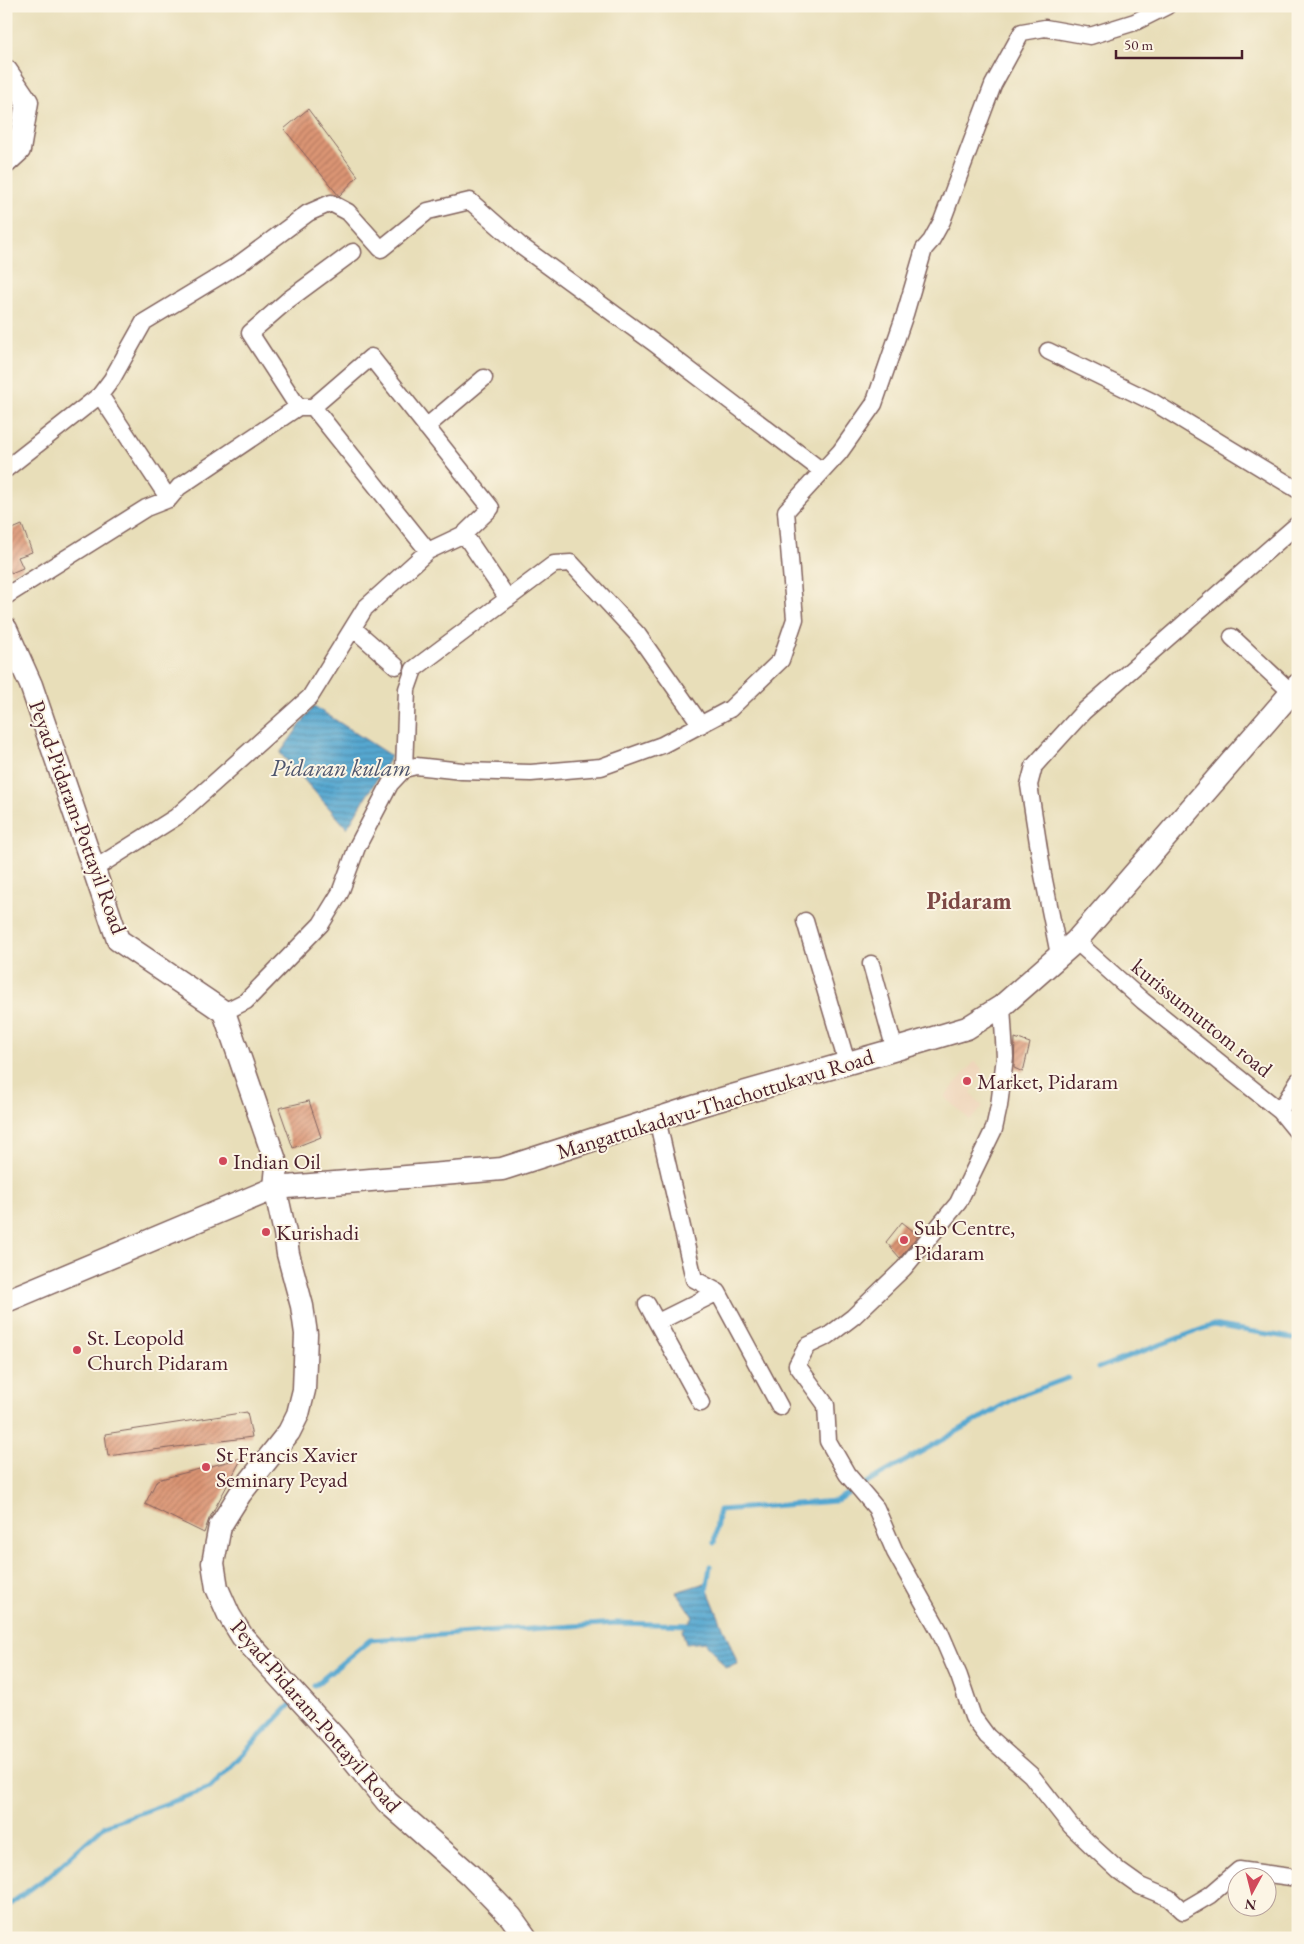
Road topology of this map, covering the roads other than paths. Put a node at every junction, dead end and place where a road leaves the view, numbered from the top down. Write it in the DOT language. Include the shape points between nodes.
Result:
graph roads {
  1 [pos="1167,6"];
  2 [pos="6,71"];
  3 [pos="6,162"];
  4 [pos="353,252"];
  5 [pos="1048,351"];
  6 [pos="484,378"];
  7 [pos="100,396"];
  8 [pos="306,407"];
  9 [pos="426,427"];
  10 [pos="6,469"];
  11 [pos="822,471"];
  12 [pos="1298,490"];
  13 [pos="169,499"];
  14 [pos="1298,524"];
  15 [pos="464,534"];
  16 [pos="428,552"];
  17 [pos="6,596"];
  18 [pos="508,599"];
  19 [pos="353,628"];
  20 [pos="6,629"];
  21 [pos="1232,637"];
  22 [pos="396,666"];
  23 [pos="1294,689"];
  24 [pos="701,725"];
  25 [pos="404,769"];
  26 [pos="94,869"];
  27 [pos="805,921"];
  28 [pos="1076,941"];
  29 [pos="1059,955"];
  30 [pos="871,964"];
  31 [pos="1002,1006"];
  32 [pos="224,1012"];
  33 [pos="895,1050"];
  34 [pos="847,1063"];
  35 [pos="1298,1081"];
  36 [pos="1280,1111"];
  37 [pos="657,1119"];
  38 [pos="1298,1133"];
  39 [pos="275,1188"];
  40 [pos="718,1292"];
  41 [pos="6,1301"];
  42 [pos="647,1304"];
  43 [pos="658,1322"];
  44 [pos="701,1402"];
  45 [pos="780,1407"];
  46 [pos="1298,1878"];
  47 [pos="526,1938"];
  1 -- 11 [label="street" via="1135,22 1090,36 1045,28 1022,32 993,85 942,221 924,249 874,404 840,452"];
  2 -- 3 [label="street" via="27,102 19,150"];
  4 -- 8 [label="street" via="288,300 250,334"];
  5 -- 12 [label="street" via="1153,402"];
  6 -- 9 [label="street"];
  7 -- 10 [label="street"];
  7 -- 11 [label="street" via="144,322 238,265 308,213 331,203 348,212 381,249 428,211 470,201 521,246"];
  7 -- 13 [label="street"];
  8 -- 9 [label="street" via="371,357"];
  8 -- 13 [label="street" via="179,486"];
  8 -- 16 [label="street"];
  9 -- 15 [label="street" via="491,508"];
  11 -- 24 [label="street" via="786,510 795,620 781,660 730,709"];
  13 -- 17 [label="street" via="146,508"];
  14 -- 29 [label="street" via="1083,712 1034,766 1030,785"];
  15 -- 16 [label="street"];
  15 -- 18 [label="street"];
  16 -- 19 [label="street" via="365,608"];
  18 -- 24 [label="street" via="554,564 571,563 638,636"];
  18 -- 25 [label="street" via="414,669 407,689"];
  19 -- 22 [label="street"];
  19 -- 26 [label="street" via="310,698 176,817"];
  20 -- 26 [label="street, Peyad-Pidaram-Pottayil Road" via="30,685"];
  21 -- 23 [label="street"];
  23 -- 28 [label="street, Mangattukadavu-Thachottukavu Road"];
  24 -- 25 [label="street" via="662,745 601,767 531,774 416,766"];
  25 -- 32 [label="street" via="390,784 357,847 340,893 321,924 246,1001"];
  26 -- 32 [label="street, Peyad-Pidaram-Pottayil Road" via="118,940"];
  27 -- 34 [label="street"];
  28 -- 29 [label="street, Mangattukadavu-Thachottukavu Road"];
  28 -- 36 [label="street, kurissumuttom road" via="1143,1001"];
  29 -- 31 [label="street, Mangattukadavu-Thachottukavu Road"];
  30 -- 33 [label="street"];
  31 -- 33 [label="street, Mangattukadavu-Thachottukavu Road" via="967,1028"];
  31 -- 46 [label="street" via="1005,1057 994,1129 958,1203 904,1268 853,1317 828,1336 807,1346 798,1365 826,1406 828,1441 847,1474 876,1508 899,1559 940,1632 973,1717 987,1736 1031,1775 1071,1826 1119,1871 1140,1886 1169,1898 1183,1910 1210,1895 1239,1870"];
  32 -- 39 [label="street, Peyad-Pidaram-Pottayil Road" via="276,1166"];
  33 -- 34 [label="street, Mangattukadavu-Thachottukavu Road"];
  34 -- 37 [label="street, Mangattukadavu-Thachottukavu Road"];
  35 -- 36 [label="street"];
  36 -- 38 [label="street, kurissumuttom road"];
  37 -- 39 [label="street, Mangattukadavu-Thachottukavu Road" via="502,1169"];
  37 -- 40 [label="street" via="694,1279"];
  39 -- 41 [label="street, Mangattukadavu-Thachottukavu Road"];
  39 -- 47 [label="street, Peyad-Pidaram-Pottayil Road" via="306,1334 304,1390 289,1432 240,1494 220,1526 213,1563 217,1588 242,1636 337,1740 387,1802 470,1875 511,1917"];
  40 -- 43 [label="street"];
  40 -- 45 [label="street"];
  42 -- 43 [label="street"];
  43 -- 44 [label="street"];
}
